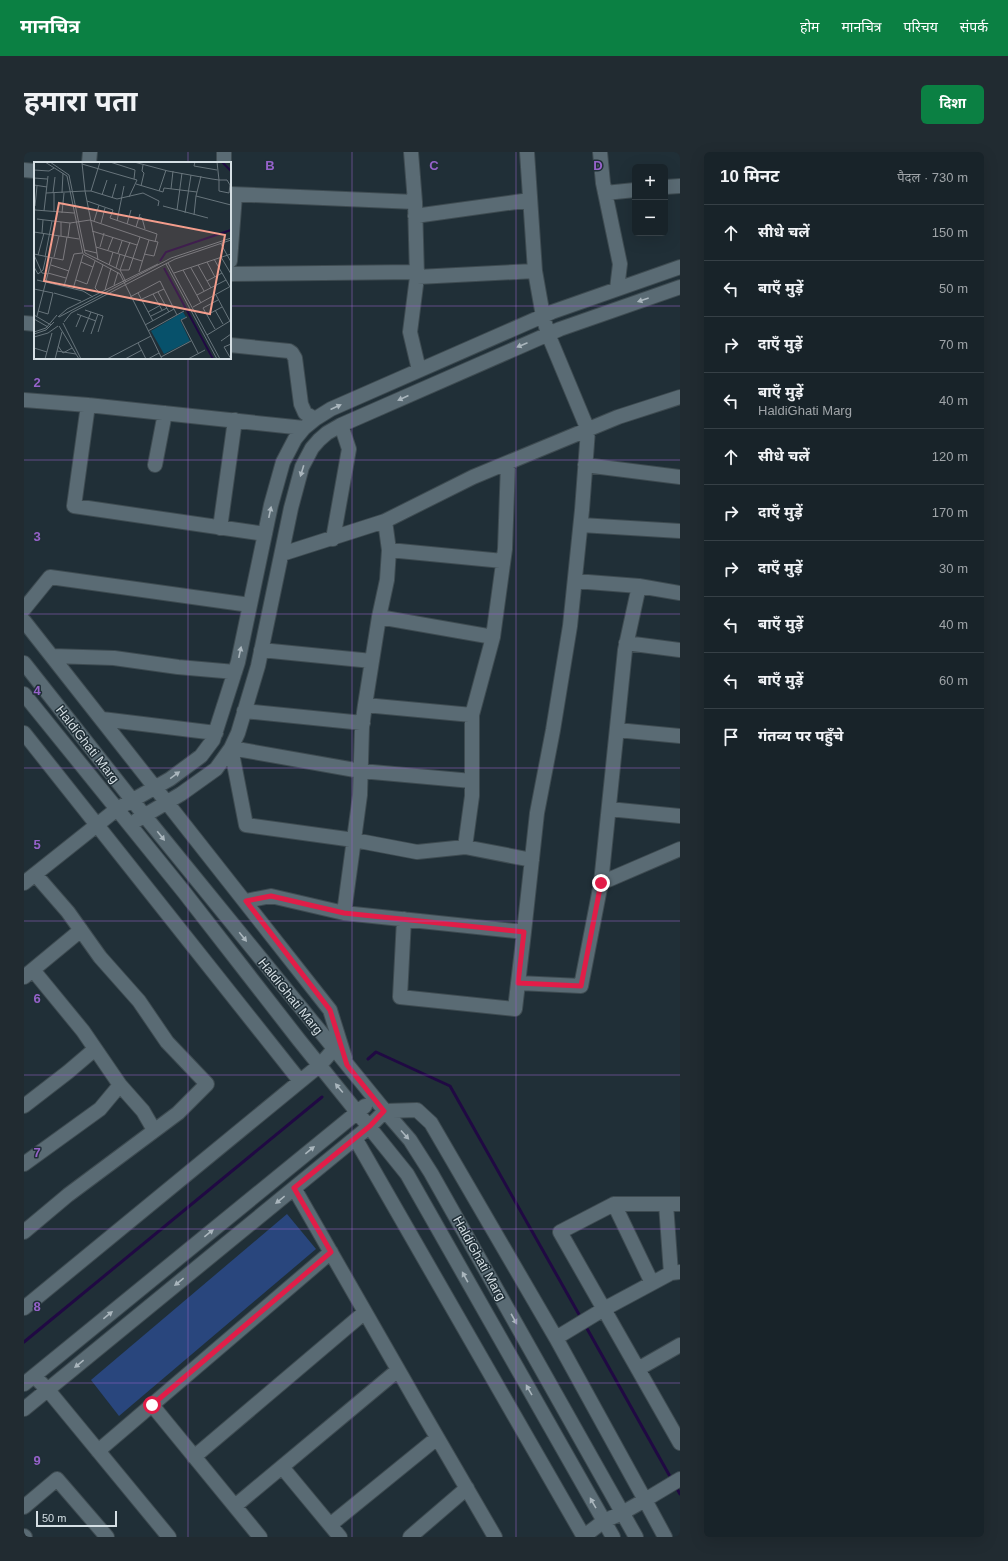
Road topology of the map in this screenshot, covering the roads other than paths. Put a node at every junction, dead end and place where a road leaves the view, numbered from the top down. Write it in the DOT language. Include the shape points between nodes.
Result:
graph roads {
  1 [pos="90,152"];
  2 [pos="411,152"];
  3 [pos="527,152"];
  4 [pos="600,152"];
  5 [pos="89,162"];
  6 [pos="24,170"];
  7 [pos="34,171"];
  8 [pos="680,186"];
  9 [pos="668,187"];
  10 [pos="632,190"];
  11 [pos="605,193"];
  12 [pos="232,194"];
  13 [pos="530,200"];
  14 [pos="415,202"];
  15 [pos="415,216"];
  16 [pos="231,228"];
  17 [pos="680,267"];
  18 [pos="535,271"];
  19 [pos="231,274"];
  20 [pos="417,274"];
  21 [pos="680,287"];
  22 [pos="617,289"];
  23 [pos="543,316"];
  24 [pos="24,323"];
  25 [pos="34,324"];
  26 [pos="548,334"];
  27 [pos="231,345"];
  28 [pos="418,370"];
  29 [pos="680,397"];
  30 [pos="24,400"];
  31 [pos="88,405"];
  32 [pos="165,413"];
  33 [pos="235,420"];
  34 [pos="309,423"];
  35 [pos="341,425"];
  36 [pos="588,430"];
  37 [pos="508,462"];
  38 [pos="155,465"];
  39 [pos="585,466"];
  40 [pos="680,477"];
  41 [pos="385,522"];
  42 [pos="581,525"];
  43 [pos="220,528"];
  44 [pos="680,531"];
  45 [pos="265,534"];
  46 [pos="333,539"];
  47 [pos="389,550"];
  48 [pos="282,554"];
  49 [pos="503,561"];
  50 [pos="575,581"];
  51 [pos="639,586"];
  52 [pos="680,593"];
  53 [pos="250,605"];
  54 [pos="24,610"];
  55 [pos="379,617"];
  56 [pos="24,621"];
  57 [pos="493,637"];
  58 [pos="626,643"];
  59 [pos="261,650"];
  60 [pos="680,650"];
  61 [pos="52,656"];
  62 [pos="372,661"];
  63 [pos="24,663"];
  64 [pos="235,672"];
  65 [pos="24,694"];
  66 [pos="365,705"];
  67 [pos="244,711"];
  68 [pos="472,715"];
  69 [pos="102,719"];
  70 [pos="363,723"];
  71 [pos="617,730"];
  72 [pos="24,733"];
  73 [pos="216,733"];
  74 [pos="680,736"];
  75 [pos="231,748"];
  76 [pos="361,771"];
  77 [pos="472,781"];
  78 [pos="156,787"];
  79 [pos="132,800"];
  80 [pos="167,802"];
  81 [pos="117,809"];
  82 [pos="609,809"];
  83 [pos="144,815"];
  84 [pos="680,816"];
  85 [pos="97,824"];
  86 [pos="130,825"];
  87 [pos="354,840"];
  88 [pos="465,846"];
  89 [pos="680,849"];
  90 [pos="532,860"];
  91 [pos="35,874"];
  92 [pos="24,883"];
  93 [pos="601,883"];
  94 [pos="251,900"];
  95 [pos="344,913"];
  96 [pos="404,919"];
  97 [pos="81,930"];
  98 [pos="524,932"];
  99 [pos="28,974"];
  100 [pos="518,983"];
  101 [pos="95,1049"];
  102 [pos="334,1049"];
  103 [pos="320,1065"];
  104 [pos="347,1065"];
  105 [pos="300,1082"];
  106 [pos="120,1085"];
  107 [pos="374,1098"];
  108 [pos="24,1106"];
  109 [pos="358,1111"];
  110 [pos="384,1111"];
  111 [pos="370,1126"];
  112 [pos="154,1130"];
  113 [pos="355,1138"];
  114 [pos="24,1164"];
  115 [pos="294,1188"];
  116 [pos="614,1204"];
  117 [pos="666,1204"];
  118 [pos="680,1204"];
  119 [pos="24,1232"];
  120 [pos="331,1252"];
  121 [pos="675,1272"];
  122 [pos="652,1283"];
  123 [pos="24,1308"];
  124 [pos="604,1309"];
  125 [pos="365,1312"];
  126 [pos="556,1338"];
  127 [pos="680,1346"];
  128 [pos="638,1369"];
  129 [pos="398,1370"];
  130 [pos="29,1380"];
  131 [pos="48,1390"];
  132 [pos="152,1405"];
  133 [pos="24,1409"];
  134 [pos="674,1419"];
  135 [pos="437,1438"];
  136 [pos="680,1443"];
  137 [pos="98,1451"];
  138 [pos="194,1457"];
  139 [pos="282,1466"];
  140 [pos="680,1479"];
  141 [pos="467,1488"];
  142 [pos="645,1500"];
  143 [pos="235,1506"];
  144 [pos="24,1507"];
  145 [pos="622,1513"];
  146 [pos="604,1521"];
  147 [pos="330,1525"];
  148 [pos="107,1537"];
  149 [pos="169,1537"];
  150 [pos="260,1537"];
  151 [pos="340,1537"];
  152 [pos="410,1537"];
  153 [pos="495,1537"];
  154 [pos="583,1537"];
  155 [pos="613,1537"];
  156 [pos="636,1537"];
  157 [pos="665,1537"];
  1 -- 5 [label="street"];
  2 -- 14 [label="street"];
  3 -- 13 [label="street"];
  4 -- 11 [label="street"];
  6 -- 7 [label="street"];
  8 -- 9 [label="street"];
  10 -- 11 [label="street"];
  11 -- 22 [label="street" via="620,264"];
  12 -- 14 [label="street"];
  12 -- 16 [label="street"];
  13 -- 15 [label="street"];
  13 -- 18 [label="street"];
  14 -- 15 [label="street"];
  15 -- 20 [label="street"];
  17 -- 22 [label="street"];
  18 -- 20 [label="street"];
  18 -- 23 [label="street"];
  19 -- 20 [label="street"];
  20 -- 28 [label="street" via="410,332"];
  21 -- 26 [label="street, one-way"];
  22 -- 23 [label="street"];
  23 -- 26 [label="street"];
  23 -- 28 [label="street"];
  24 -- 25 [label="street"];
  26 -- 35 [label="street, one-way"];
  26 -- 36 [label="street"];
  27 -- 34 [label="street" via="292,353 295,358 301,404"];
  34 -- 28 [label="street, one-way" via="332,409"];
  29 -- 36 [label="street" via="618,417"];
  30 -- 31 [label="street"];
  31 -- 32 [label="street"];
  31 -- 43 [label="street" via="74,506"];
  32 -- 33 [label="street"];
  32 -- 38 [label="street"];
  33 -- 34 [label="street"];
  33 -- 43 [label="street"];
  45 -- 34 [label="street, one-way" via="283,462 295,439"];
  35 -- 46 [label="street" via="349,449"];
  35 -- 48 [label="street, one-way" via="319,440 306,458 291,508"];
  36 -- 37 [label="street"];
  36 -- 39 [label="street"];
  37 -- 41 [label="street" via="473,476"];
  37 -- 49 [label="street"];
  39 -- 40 [label="street"];
  39 -- 42 [label="street"];
  41 -- 46 [label="street"];
  41 -- 47 [label="street"];
  42 -- 44 [label="street"];
  42 -- 50 [label="street"];
  43 -- 45 [label="street"];
  45 -- 53 [label="street"];
  46 -- 48 [label="street"];
  47 -- 49 [label="street"];
  47 -- 55 [label="street" via="387,580"];
  48 -- 59 [label="street"];
  49 -- 57 [label="street"];
  50 -- 51 [label="street"];
  50 -- 90 [label="street" via="564,663 537,813"];
  51 -- 52 [label="street"];
  51 -- 58 [label="street"];
  53 -- 54 [label="street" via="50,576"];
  64 -- 53 [label="street, one-way"];
  55 -- 57 [label="street"];
  55 -- 62 [label="street"];
  56 -- 61 [label="street"];
  57 -- 68 [label="street"];
  58 -- 60 [label="street"];
  58 -- 71 [label="street"];
  59 -- 62 [label="street"];
  59 -- 67 [label="street"];
  61 -- 64 [label="street" via="114,658"];
  61 -- 69 [label="street"];
  62 -- 66 [label="street"];
  63 -- 79 [label="street, HaldiGhati Marg"];
  64 -- 73 [label="street"];
  65 -- 81 [label="street, HaldiGhati Marg"];
  66 -- 68 [label="street"];
  66 -- 70 [label="street"];
  67 -- 70 [label="street"];
  67 -- 75 [label="street"];
  68 -- 77 [label="street"];
  69 -- 73 [label="street"];
  69 -- 78 [label="street"];
  70 -- 76 [label="street"];
  71 -- 74 [label="street"];
  71 -- 82 [label="street"];
  72 -- 85 [label="street"];
  78 -- 73 [label="street, one-way" via="201,756"];
  75 -- 76 [label="street"];
  75 -- 80 [label="street" via="216,769"];
  75 -- 87 [label="street" via="246,824"];
  76 -- 77 [label="street"];
  76 -- 87 [label="street"];
  77 -- 88 [label="street"];
  78 -- 79 [label="street"];
  78 -- 80 [label="street"];
  79 -- 81 [label="street"];
  79 -- 83 [label="street, HaldiGhati Marg"];
  80 -- 83 [label="street"];
  80 -- 94 [label="street"];
  81 -- 85 [label="street"];
  81 -- 86 [label="street, HaldiGhati Marg"];
  82 -- 84 [label="street"];
  82 -- 93 [label="street"];
  83 -- 86 [label="street"];
  83 -- 102 [label="street, HaldiGhati Marg, one-way"];
  85 -- 91 [label="street"];
  85 -- 105 [label="street"];
  86 -- 103 [label="street, HaldiGhati Marg"];
  87 -- 88 [label="street" via="417,852"];
  87 -- 95 [label="street"];
  88 -- 90 [label="street"];
  89 -- 93 [label="street"];
  90 -- 98 [label="street"];
  91 -- 92 [label="street"];
  91 -- 97 [label="street"];
  93 -- 100 [label="street" via="581,986"];
  94 -- 95 [label="street" via="271,896"];
  94 -- 104 [label="street" via="330,1010"];
  95 -- 96 [label="street"];
  96 -- 98 [label="street"];
  96 -- 100 [label="street" via="400,997 515,1009"];
  97 -- 99 [label="street"];
  97 -- 112 [label="street" via="100,957 139,1001 167,1042 207,1084 178,1113"];
  98 -- 100 [label="street"];
  99 -- 101 [label="street" via="59,1000"];
  101 -- 106 [label="street"];
  101 -- 108 [label="street"];
  102 -- 103 [label="street"];
  102 -- 104 [label="street, HaldiGhati Marg"];
  103 -- 105 [label="street"];
  109 -- 103 [label="street, HaldiGhati Marg, one-way"];
  104 -- 107 [label="street, HaldiGhati Marg"];
  105 -- 123 [label="street"];
  106 -- 112 [label="street" via="143,1111"];
  106 -- 114 [label="street" via="100,1109"];
  107 -- 109 [label="street"];
  107 -- 110 [label="street, HaldiGhati Marg"];
  109 -- 111 [label="street, HaldiGhati Marg"];
  130 -- 109 [label="street, one-way"];
  110 -- 111 [label="street"];
  110 -- 126 [label="street" via="417,1110 431,1123"];
  110 -- 145 [label="street, HaldiGhati Marg, one-way" via="410,1140 432,1173"];
  111 -- 113 [label="street"];
  146 -- 111 [label="street, HaldiGhati Marg, one-way" via="407,1174"];
  112 -- 119 [label="street"];
  113 -- 115 [label="street"];
  113 -- 154 [label="street"];
  115 -- 120 [label="street"];
  115 -- 131 [label="street, one-way"];
  116 -- 117 [label="street"];
  116 -- 122 [label="street"];
  116 -- 124 [label="street" via="560,1232"];
  117 -- 118 [label="street"];
  117 -- 121 [label="street"];
  120 -- 125 [label="street"];
  120 -- 132 [label="street"];
  121 -- 122 [label="street"];
  122 -- 124 [label="street"];
  124 -- 126 [label="street"];
  124 -- 128 [label="street"];
  125 -- 129 [label="street"];
  125 -- 138 [label="street"];
  126 -- 142 [label="street"];
  127 -- 128 [label="street"];
  128 -- 134 [label="street"];
  129 -- 135 [label="street"];
  129 -- 139 [label="street"];
  130 -- 131 [label="street"];
  131 -- 133 [label="street"];
  131 -- 137 [label="street"];
  132 -- 137 [label="street"];
  132 -- 138 [label="street"];
  134 -- 136 [label="street"];
  135 -- 141 [label="street"];
  135 -- 147 [label="street"];
  137 -- 149 [label="street"];
  138 -- 143 [label="street"];
  139 -- 143 [label="street"];
  139 -- 147 [label="street"];
  140 -- 142 [label="street"];
  141 -- 152 [label="street"];
  141 -- 153 [label="street"];
  142 -- 145 [label="street"];
  142 -- 157 [label="street"];
  143 -- 150 [label="street"];
  144 -- 148 [label="street" via="57,1478"];
  145 -- 146 [label="street"];
  145 -- 156 [label="street, HaldiGhati Marg"];
  146 -- 154 [label="street"];
  146 -- 155 [label="street, HaldiGhati Marg"];
  147 -- 151 [label="street"];
}
